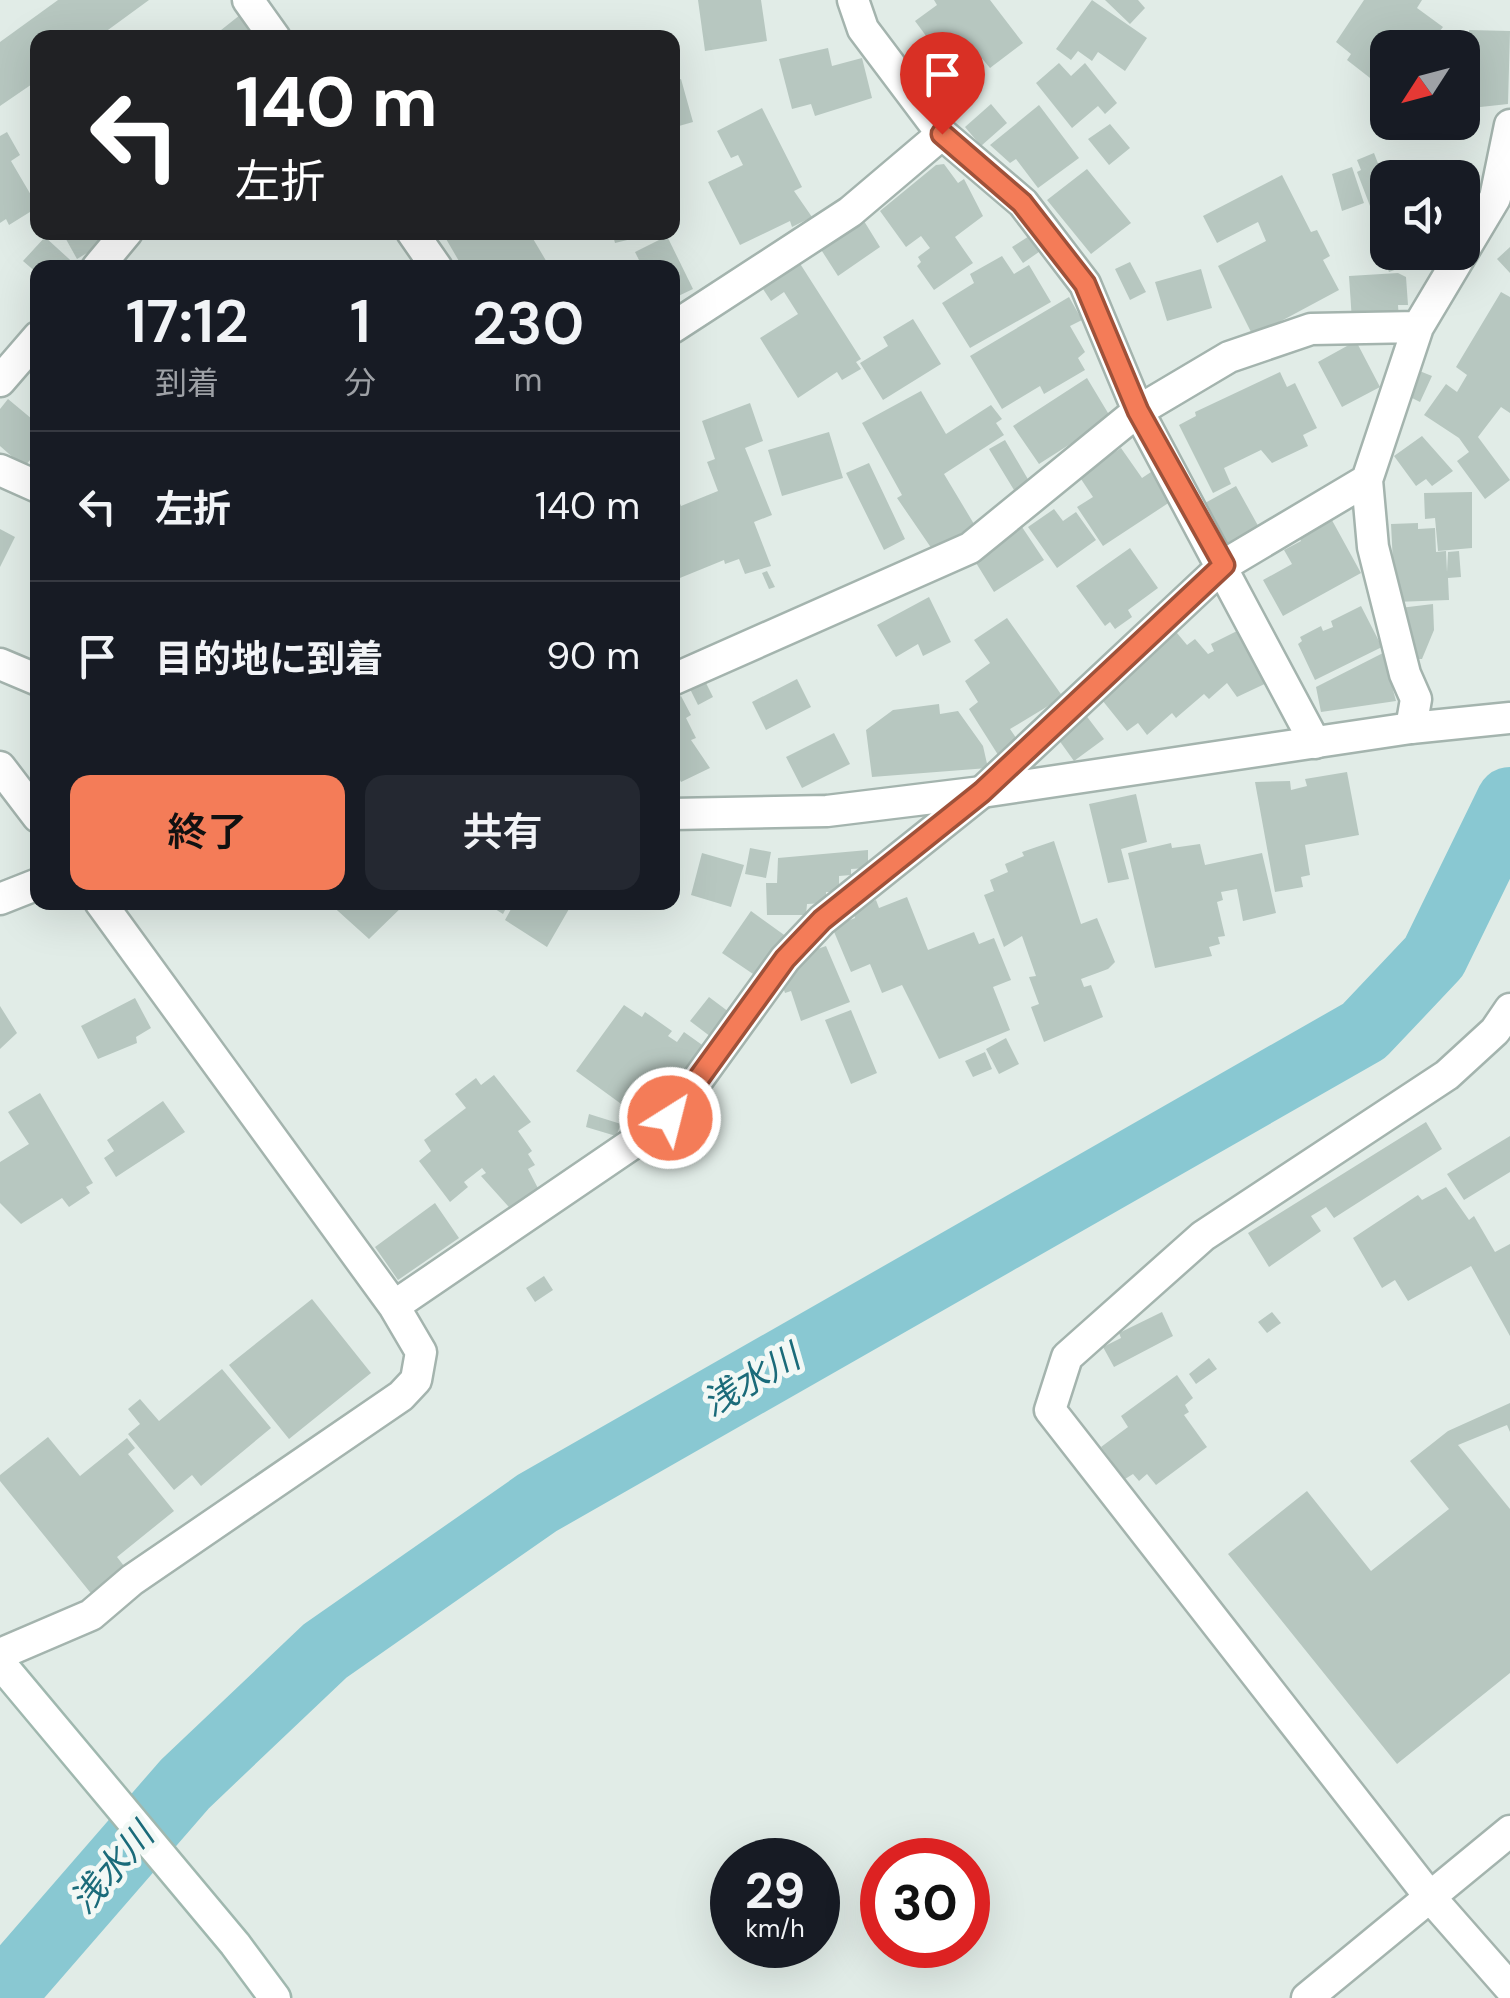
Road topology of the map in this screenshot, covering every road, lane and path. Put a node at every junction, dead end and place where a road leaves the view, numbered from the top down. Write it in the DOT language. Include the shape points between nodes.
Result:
graph roads {
  1 [pos="248,0"];
  2 [pos="853,0"];
  3 [pos="269,30"];
  4 [pos="1510,126"];
  5 [pos="942,134"];
  6 [pos="119,240"];
  7 [pos="103,260"];
  8 [pos="680,323"];
  9 [pos="1418,327"];
  10 [pos="30,346"];
  11 [pos="0,380"];
  12 [pos="1138,411"];
  13 [pos="0,470"];
  14 [pos="1367,480"];
  15 [pos="30,483"];
  16 [pos="1224,565"];
  17 [pos="0,664"];
  18 [pos="680,676"];
  19 [pos="30,677"];
  20 [pos="1510,718"];
  21 [pos="1420,727"];
  22 [pos="1316,743"];
  23 [pos="0,767"];
  24 [pos="982,792"];
  25 [pos="30,807"];
  26 [pos="680,814"];
  27 [pos="30,887"];
  28 [pos="0,899"];
  29 [pos="106,910"];
  30 [pos="1510,1009"];
  31 [pos="394,1306"];
  32 [pos="2,1664"];
  33 [pos="1510,1830"];
  34 [pos="1430,1897"];
  35 [pos="1510,1988"];
  36 [pos="275,1998"];
  37 [pos="1306,1998"];
  1 -- 3 [label="street"];
  2 -- 5 [label="street" via="863,29"];
  4 -- 9 [label="street" via="1495,198"];
  5 -- 8 [label="street" via="850,212"];
  5 -- 12 [label="street" via="1022,203 1085,284"];
  6 -- 7 [label="street"];
  9 -- 12 [label="street" via="1311,330 1229,357"];
  9 -- 14 [label="street"];
  10 -- 11 [label="street"];
  12 -- 16 [label="street"];
  12 -- 18 [label="street" via="970,548"];
  13 -- 15 [label="street"];
  14 -- 16 [label="street"];
  14 -- 21 [label="street" via="1372,547"];
  16 -- 22 [label="street"];
  16 -- 24 [label="street"];
  17 -- 19 [label="street"];
  20 -- 21 [label="street"];
  21 -- 22 [label="street"];
  22 -- 24 [label="street"];
  23 -- 25 [label="street"];
  24 -- 26 [label="street" via="827,811"];
  24 -- 31 [label="street" via="822,920 785,959 670,1118"];
  27 -- 28 [label="street"];
  29 -- 31 [label="street"];
  30 -- 34 [label="street" via="1448,1075 1203,1236 1066,1357 1050,1410"];
  31 -- 32 [label="street" via="421,1352 416,1380 400,1396 91,1615"];
  32 -- 36 [label="street"];
  33 -- 34 [label="street"];
  34 -- 35 [label="street"];
  34 -- 37 [label="street"];
}
